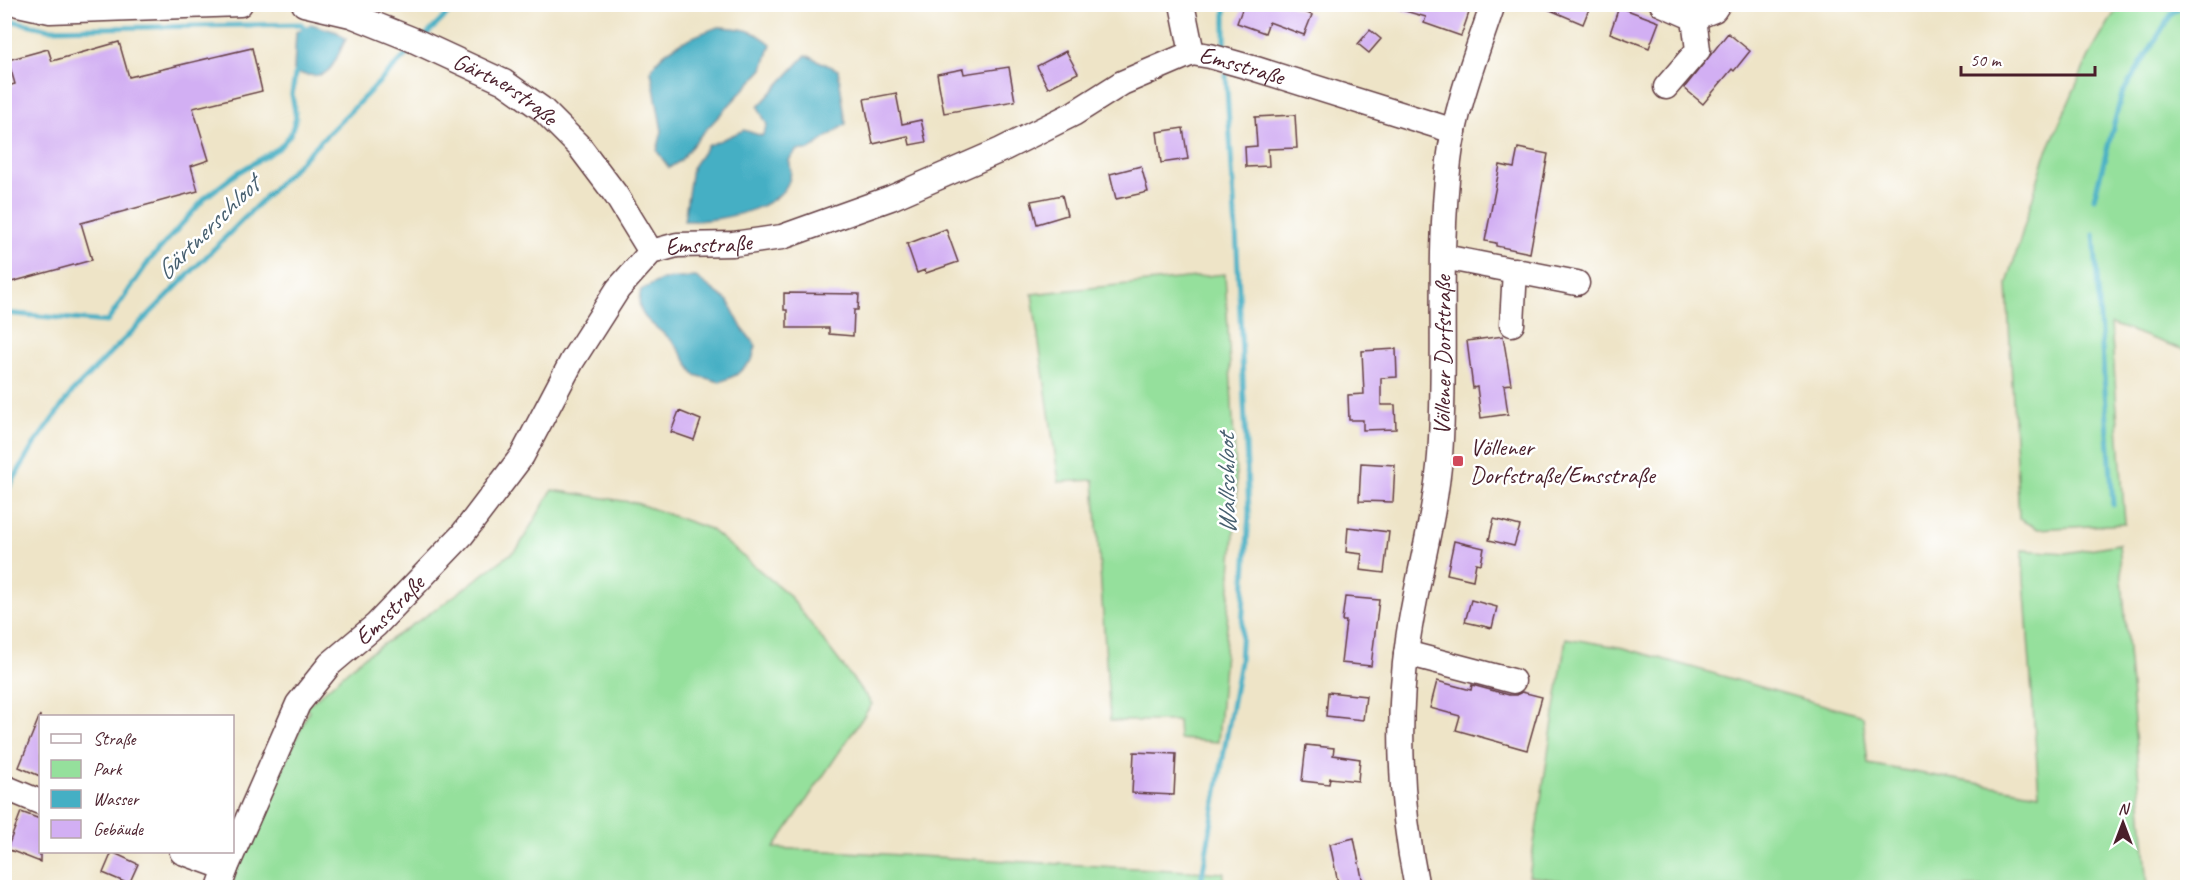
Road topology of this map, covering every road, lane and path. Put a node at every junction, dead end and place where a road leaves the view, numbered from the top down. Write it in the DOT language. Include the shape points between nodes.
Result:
graph roads {
  1 [pos="18,4"];
  2 [pos="240,4"];
  3 [pos="304,4"];
  4 [pos="1182,4"];
  5 [pos="1493,4"];
  6 [pos="1662,4"];
  7 [pos="1718,4"];
  8 [pos="1694,18"];
  9 [pos="1192,53"];
  10 [pos="1666,87"];
  11 [pos="1454,131"];
  12 [pos="651,252"];
  13 [pos="1444,257"];
  14 [pos="1515,270"];
  15 [pos="1577,283"];
  16 [pos="1512,324"];
  17 [pos="1406,652"];
  18 [pos="1513,681"];
  19 [pos="4,787"];
  20 [pos="39,802"];
  21 [pos="234,852"];
  22 [pos="184,853"];
  23 [pos="234,853"];
  24 [pos="223,878"];
  25 [pos="1417,888"];
  1 -- 2 [label="street" via="50,10"];
  3 -- 12 [label="street, Gärtnerstraße" via="351,15 421,44 504,82 542,109 579,146 616,195"];
  4 -- 9 [label="street"];
  5 -- 11 [label="street, Völlener Dorfstraße"];
  6 -- 8 [label="street"];
  7 -- 8 [label="street" via="1714,10"];
  8 -- 10 [label="street" via="1698,50"];
  9 -- 11 [label="street, Emsstraße"];
  9 -- 12 [label="street, Emsstraße" via="1122,83 1073,114 1001,150 891,198 782,237 733,244 677,245"];
  11 -- 13 [label="street, Völlener Dorfstraße"];
  12 -- 21 [label="street, Emsstraße" via="618,289 572,361 522,456 462,535 376,625 330,664 298,704"];
  13 -- 14 [label="street"];
  13 -- 17 [label="street, Völlener Dorfstraße" via="1439,459"];
  14 -- 15 [label="street"];
  14 -- 16 [label="street"];
  17 -- 18 [label="street"];
  17 -- 25 [label="street, Völlener Dorfstraße" via="1400,749"];
  19 -- 20 [label="street"];
  22 -- 24 [label="street"];
  23 -- 24 [label="street, Emsstraße"];
}
